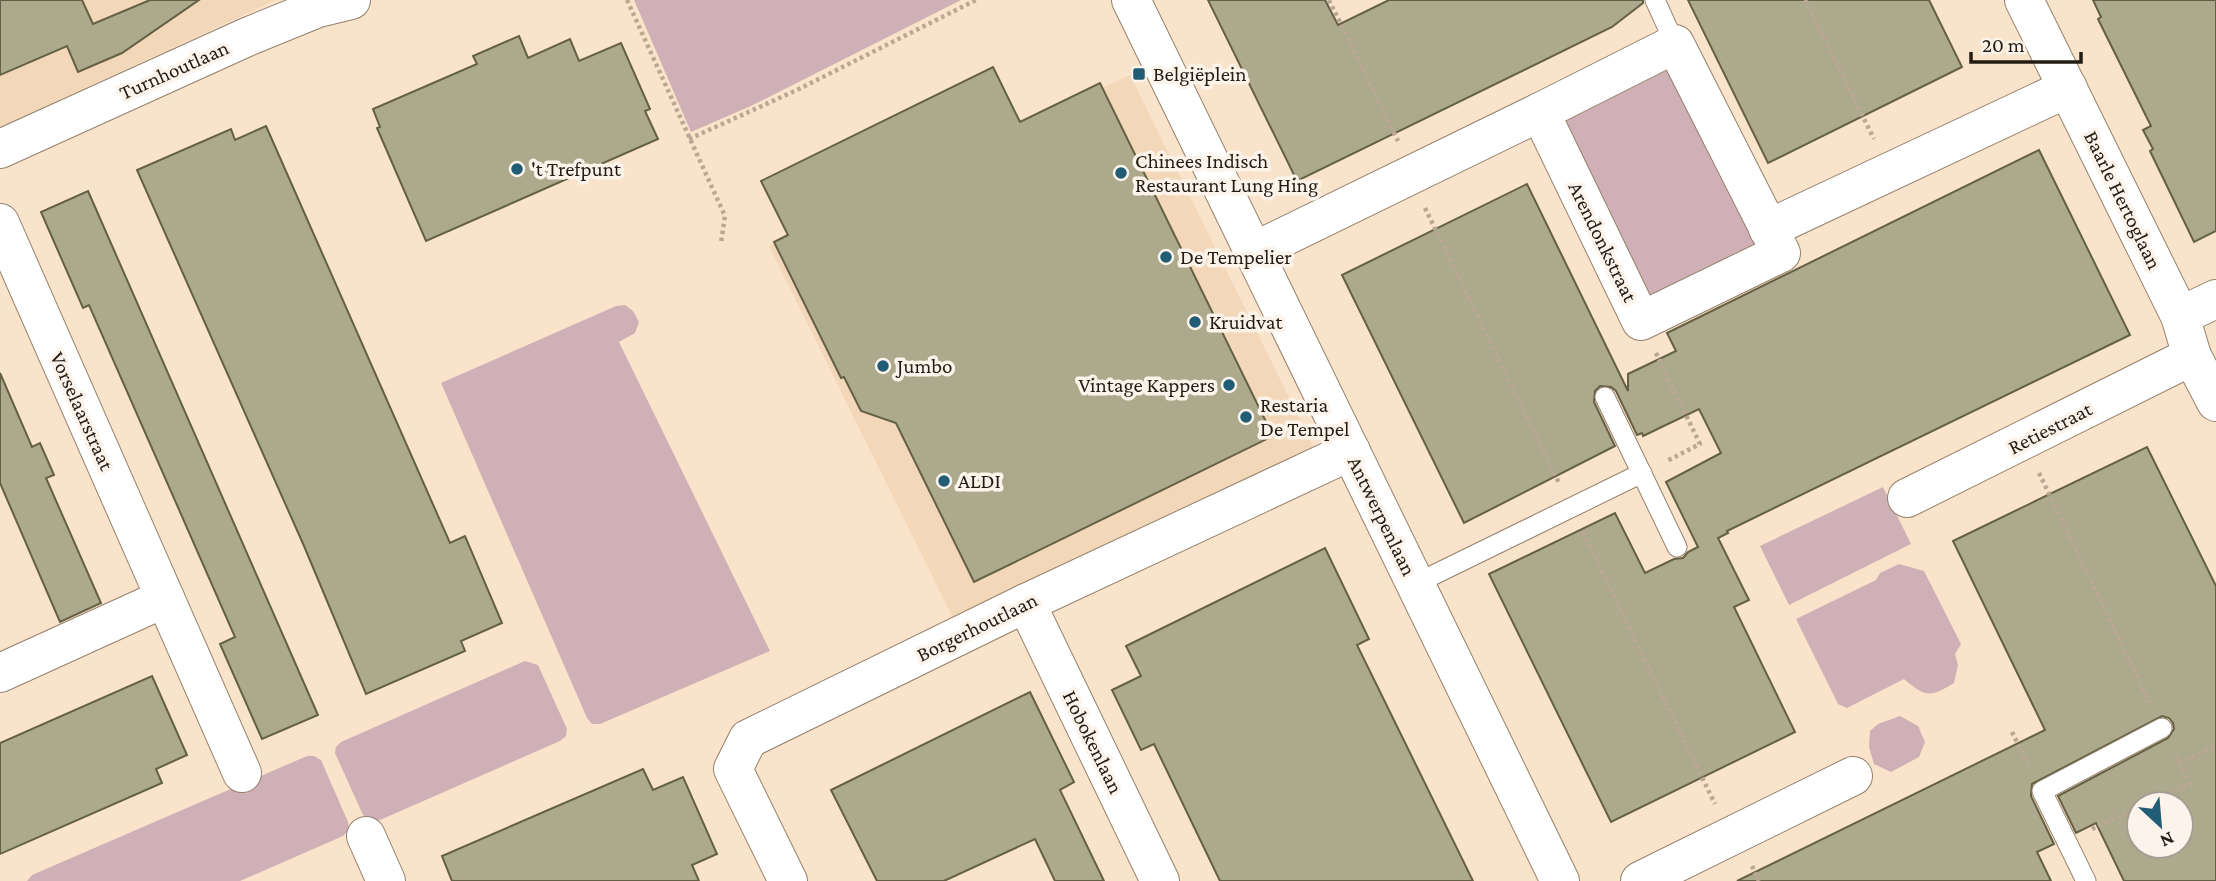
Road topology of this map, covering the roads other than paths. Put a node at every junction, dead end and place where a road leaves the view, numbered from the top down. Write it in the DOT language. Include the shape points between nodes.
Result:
graph roads {
  1 [pos="1131,0"];
  2 [pos="1655,0"];
  3 [pos="2024,0"];
  4 [pos="328,3"];
  5 [pos="1675,44"];
  6 [pos="2068,88"];
  7 [pos="1540,112"];
  8 [pos="0,149"];
  9 [pos="0,223"];
  10 [pos="1768,229"];
  11 [pos="1253,252"];
  12 [pos="2216,299"];
  13 [pos="2180,316"];
  14 [pos="2192,356"];
  15 [pos="1605,397"];
  16 [pos="2216,402"];
  17 [pos="1351,451"];
  18 [pos="1642,473"];
  19 [pos="1907,498"];
  20 [pos="1677,547"];
  21 [pos="1415,584"];
  22 [pos="165,598"];
  23 [pos="1026,603"];
  24 [pos="0,673"];
  25 [pos="2162,728"];
  26 [pos="242,774"];
  27 [pos="1853,776"];
  28 [pos="366,836"];
  29 [pos="386,881"];
  30 [pos="788,881"];
  31 [pos="1160,881"];
  32 [pos="1560,881"];
  33 [pos="1640,881"];
  34 [pos="2086,881"];
  1 -- 11 [label="street, Antwerpenlaan"];
  2 -- 5 [label="lane"];
  3 -- 6 [label="street, Baarle Hertoglaan"];
  4 -- 8 [label="street, Turnhoutlaan"];
  5 -- 7 [label="street"];
  5 -- 10 [label="street, Arendonkstraat"];
  6 -- 10 [label="street"];
  6 -- 13 [label="street, Baarle Hertoglaan"];
  7 -- 10 [label="street, Arendonkstraat" via="1641,321 1781,253"];
  7 -- 11 [label="street"];
  9 -- 22 [label="street, Vorselaarstraat"];
  11 -- 17 [label="street, Antwerpenlaan"];
  12 -- 13 [label="street"];
  13 -- 14 [label="street, Baarle Hertoglaan"];
  14 -- 16 [label="street, Baarle Hertoglaan"];
  14 -- 19 [label="street, Retiestraat"];
  15 -- 18 [label="lane"];
  17 -- 21 [label="street, Antwerpenlaan"];
  17 -- 23 [label="street, Borgerhoutlaan"];
  18 -- 20 [label="lane"];
  18 -- 21 [label="lane"];
  21 -- 32 [label="street, Antwerpenlaan"];
  22 -- 24 [label="street"];
  22 -- 26 [label="street, Vorselaarstraat"];
  23 -- 30 [label="street, Borgerhoutlaan" via="748,740 733,769"];
  23 -- 31 [label="street, Hobokenlaan"];
  25 -- 34 [label="lane" via="2042,791"];
  27 -- 33 [label="street"];
  28 -- 29 [label="street"];
}
